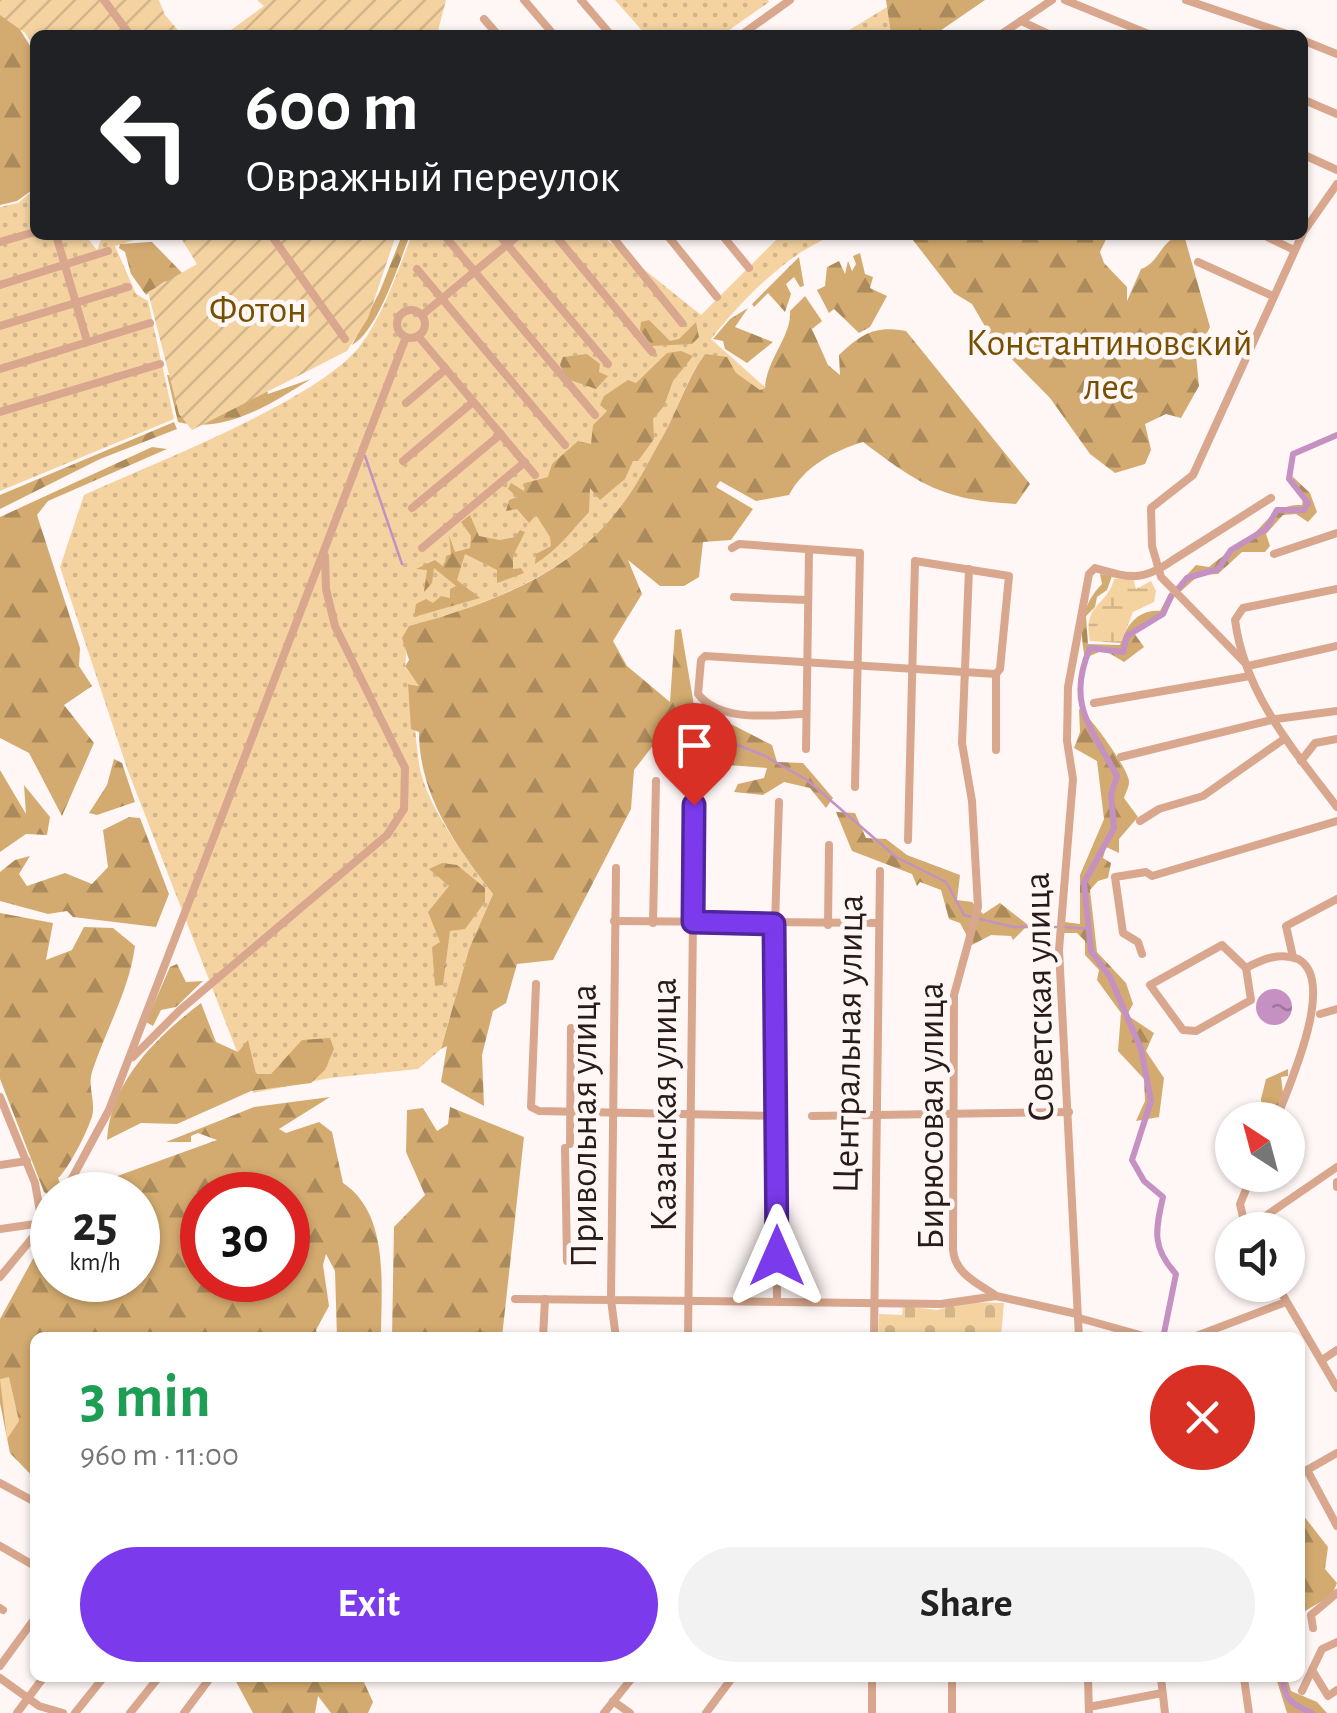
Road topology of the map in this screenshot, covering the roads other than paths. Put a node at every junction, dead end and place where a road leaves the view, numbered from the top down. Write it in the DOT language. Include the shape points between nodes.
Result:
graph roads {
  1 [pos="104,0"];
  2 [pos="524,0"];
  3 [pos="581,0"];
  4 [pos="790,0"];
  5 [pos="1052,0"];
  6 [pos="1065,0"];
  7 [pos="1186,0"];
  8 [pos="484,19"];
  9 [pos="1022,21"];
  10 [pos="126,30"];
  11 [pos="494,30"];
  12 [pos="550,30"];
  13 [pos="607,30"];
  14 [pos="748,30"];
  15 [pos="1008,30"];
  16 [pos="1041,30"];
  17 [pos="1139,30"];
  18 [pos="1275,30"];
  19 [pos="1308,42"];
  20 [pos="1337,54"];
  21 [pos="1308,102"];
  22 [pos="1337,114"];
  23 [pos="1308,157"];
  24 [pos="1337,170"];
  25 [pos="1337,184"];
  26 [pos="1308,209"];
  27 [pos="1314,212"];
  28 [pos="1308,224"];
  29 [pos="30,233"];
  30 [pos="58,240"];
  31 [pos="275,240"];
  32 [pos="448,240"];
  33 [pos="503,240"];
  34 [pos="513,240"];
  35 [pos="559,240"];
  36 [pos="615,240"];
  37 [pos="670,240"];
  38 [pos="726,240"];
  39 [pos="1273,240"];
  40 [pos="1299,240"];
  41 [pos="0,242"];
  42 [pos="507,245"];
  43 [pos="1294,250"];
  44 [pos="108,251"];
  45 [pos="1198,262"];
  46 [pos="65,265"];
  47 [pos="749,268"];
  48 [pos="417,269"];
  49 [pos="474,272"];
  50 [pos="0,285"];
  51 [pos="128,287"];
  52 [pos="717,296"];
  53 [pos="1272,296"];
  54 [pos="442,298"];
  55 [pos="76,303"];
  56 [pos="422,315"];
  57 [pos="150,323"];
  58 [pos="682,323"];
  59 [pos="0,326"];
  60 [pos="418,336"];
  61 [pos="406,337"];
  62 [pos="345,340"];
  63 [pos="88,341"];
  64 [pos="652,352"];
  65 [pos="160,364"];
  66 [pos="608,364"];
  67 [pos="0,368"];
  68 [pos="446,369"];
  69 [pos="473,402"];
  70 [pos="406,403"];
  71 [pos="0,412"];
  72 [pos="595,415"];
  73 [pos="500,434"];
  74 [pos="565,445"];
  75 [pos="403,460"];
  76 [pos="524,462"];
  77 [pos="536,475"];
  78 [pos="1271,498"];
  79 [pos="412,508"];
  80 [pos="1337,533"];
  81 [pos="422,548"];
  82 [pos="732,548"];
  83 [pos="325,550"];
  84 [pos="809,550"];
  85 [pos="1274,554"];
  86 [pos="969,569"];
  87 [pos="1159,573"];
  88 [pos="1337,589"];
  89 [pos="734,597"];
  90 [pos="807,600"];
  91 [pos="1337,646"];
  92 [pos="808,662"];
  93 [pos="859,666"];
  94 [pos="1248,666"];
  95 [pos="912,669"];
  96 [pos="965,672"];
  97 [pos="996,674"];
  98 [pos="1250,676"];
  99 [pos="1094,703"];
  100 [pos="1337,711"];
  101 [pos="804,714"];
  102 [pos="1271,721"];
  103 [pos="1284,739"];
  104 [pos="1337,739"];
  105 [pos="806,749"];
  106 [pos="996,750"];
  107 [pos="695,753"];
  108 [pos="1121,758"];
  109 [pos="1302,760"];
  110 [pos="656,781"];
  111 [pos="855,787"];
  112 [pos="779,802"];
  113 [pos="1337,807"];
  114 [pos="1337,820"];
  115 [pos="1140,821"];
  116 [pos="908,840"];
  117 [pos="830,845"];
  118 [pos="616,868"];
  119 [pos="880,871"];
  120 [pos="1337,900"];
  121 [pos="614,922"];
  122 [pos="693,922"];
  123 [pos="654,923"];
  124 [pos="879,923"];
  125 [pos="774,924"];
  126 [pos="828,924"];
  127 [pos="1142,954"];
  128 [pos="1293,957"];
  129 [pos="1246,968"];
  130 [pos="536,984"];
  131 [pos="1337,1010"];
  132 [pos="1320,1014"];
  133 [pos="572,1028"];
  134 [pos="126,1064"];
  135 [pos="0,1097"];
  136 [pos="1283,1102"];
  137 [pos="571,1112"];
  138 [pos="612,1112"];
  139 [pos="1069,1112"];
  140 [pos="694,1114"];
  141 [pos="877,1115"];
  142 [pos="951,1115"];
  143 [pos="776,1116"];
  144 [pos="812,1116"];
  145 [pos="4,1118"];
  146 [pos="27,1161"];
  147 [pos="0,1165"];
  148 [pos="1336,1169"];
  149 [pos="75,1172"];
  150 [pos="30,1174"];
  151 [pos="1273,1212"];
  152 [pos="30,1225"];
  153 [pos="0,1229"];
  154 [pos="30,1239"];
  155 [pos="567,1260"];
  156 [pos="0,1276"];
  157 [pos="996,1296"];
  158 [pos="515,1299"];
  159 [pos="545,1299"];
  160 [pos="611,1300"];
  161 [pos="689,1300"];
  162 [pos="778,1300"];
  163 [pos="875,1300"];
  164 [pos="1286,1302"];
  165 [pos="1078,1316"];
  166 [pos="543,1332"];
  167 [pos="615,1332"];
  168 [pos="688,1332"];
  169 [pos="874,1332"];
  170 [pos="1079,1332"];
  171 [pos="1132,1332"];
  172 [pos="1206,1332"];
  173 [pos="1305,1332"];
  174 [pos="1305,1333"];
  175 [pos="1337,1350"];
  176 [pos="1322,1360"];
  177 [pos="1337,1388"];
  178 [pos="1337,1453"];
  179 [pos="1305,1471"];
  180 [pos="1305,1474"];
  181 [pos="0,1482"];
  182 [pos="30,1499"];
  183 [pos="1337,1526"];
  184 [pos="0,1546"];
  185 [pos="30,1563"];
  186 [pos="1337,1593"];
  187 [pos="30,1625"];
  188 [pos="1313,1628"];
  189 [pos="1337,1642"];
  190 [pos="0,1666"];
  191 [pos="1312,1670"];
  192 [pos="0,1678"];
  193 [pos="41,1682"];
  194 [pos="100,1682"];
  195 [pos="155,1682"];
  196 [pos="207,1682"];
  197 [pos="629,1682"];
  198 [pos="729,1682"];
  199 [pos="872,1682"];
  200 [pos="952,1682"];
  201 [pos="1088,1682"];
  202 [pos="1161,1682"];
  203 [pos="1245,1682"];
  204 [pos="1337,1690"];
  205 [pos="1302,1692"];
  206 [pos="1162,1693"];
  207 [pos="28,1698"];
  208 [pos="613,1702"];
  209 [pos="1089,1710"];
  210 [pos="17,1713"];
  211 [pos="63,1713"];
  212 [pos="75,1713"];
  213 [pos="130,1713"];
  214 [pos="184,1713"];
  215 [pos="604,1713"];
  216 [pos="630,1713"];
  217 [pos="706,1713"];
  218 [pos="872,1713"];
  219 [pos="952,1713"];
  220 [pos="1164,1713"];
  221 [pos="1249,1713"];
  1 -- 10 [label="street"];
  2 -- 12 [label="street"];
  3 -- 13 [label="street"];
  4 -- 14 [label="street"];
  5 -- 9 [label="street"];
  6 -- 17 [label="street"];
  7 -- 18 [label="street"];
  8 -- 11 [label="street"];
  9 -- 15 [label="street"];
  9 -- 16 [label="street"];
  19 -- 20 [label="street"];
  21 -- 22 [label="street"];
  23 -- 24 [label="street"];
  25 -- 27 [label="street"];
  26 -- 27 [label="street"];
  27 -- 28 [label="street"];
  29 -- 41 [label="street"];
  30 -- 46 [label="street"];
  31 -- 62 [label="street"];
  32 -- 49 [label="street"];
  33 -- 42 [label="street"];
  34 -- 42 [label="street"];
  35 -- 64 [label="street"];
  36 -- 58 [label="street"];
  37 -- 52 [label="street"];
  38 -- 47 [label="street"];
  39 -- 43 [label="street"];
  40 -- 43 [label="street"];
  42 -- 49 [label="street"];
  42 -- 66 [label="street"];
  43 -- 53 [label="street"];
  44 -- 46 [label="street"];
  45 -- 53 [label="street"];
  46 -- 50 [label="street"];
  46 -- 55 [label="street"];
  48 -- 54 [label="street"];
  49 -- 54 [label="street"];
  49 -- 72 [label="street"];
  51 -- 55 [label="street"];
  53 -- 87 [label="street" via="1193,474 1151,508"];
  54 -- 56 [label="street"];
  54 -- 74 [label="street"];
  55 -- 59 [label="street"];
  55 -- 63 [label="street"];
  56 -- 60 [label="street" via="425,328"];
  56 -- 61 [label="street" via="410,310 400,317 398,328"];
  57 -- 63 [label="street"];
  60 -- 61 [label="street"];
  60 -- 68 [label="street"];
  61 -- 83 [label="street"];
  63 -- 67 [label="street"];
  65 -- 71 [label="street"];
  68 -- 69 [label="street"];
  68 -- 70 [label="street"];
  69 -- 73 [label="street"];
  69 -- 75 [label="street"];
  73 -- 76 [label="street"];
  73 -- 79 [label="street"];
  76 -- 77 [label="street"];
  76 -- 81 [label="street"];
  78 -- 87 [label="street"];
  80 -- 85 [label="street"];
  82 -- 84 [label="street"];
  83 -- 134 [label="street"];
  83 -- 134 [label="street" via="329,606 404,768 404,809 387,835"];
  84 -- 90 [label="street"];
  84 -- 93 [label="street" via="860,553"];
  86 -- 95 [label="street" via="915,560"];
  86 -- 96 [label="street, Бирюсовая улица"];
  86 -- 97 [label="street" via="1009,576"];
  87 -- 94 [label="street"];
  87 -- 139 [label="street, Советская улица" via="1115,577 1095,568 1088,574 1071,656 1067,742 1073,779 1060,950"];
  88 -- 94 [label="street" via="1236,613"];
  89 -- 90 [label="street"];
  90 -- 92 [label="street"];
  91 -- 94 [label="street"];
  92 -- 93 [label="street"];
  92 -- 101 [label="street"];
  92 -- 101 [label="street" via="700,660 698,694 706,704 743,714"];
  93 -- 95 [label="street"];
  93 -- 111 [label="street"];
  94 -- 98 [label="street"];
  95 -- 96 [label="street"];
  95 -- 116 [label="street"];
  96 -- 97 [label="street"];
  96 -- 142 [label="street, Бирюсовая улица" via="962,744 978,906 954,995"];
  97 -- 106 [label="street"];
  98 -- 99 [label="street"];
  98 -- 102 [label="street"];
  100 -- 102 [label="street"];
  101 -- 105 [label="street"];
  102 -- 103 [label="street"];
  102 -- 108 [label="street"];
  103 -- 109 [label="street"];
  103 -- 115 [label="street" via="1203,796"];
  104 -- 109 [label="street" via="1315,743"];
  107 -- 122 [label="street, Казанская улица"];
  109 -- 113 [label="street"];
  110 -- 123 [label="street"];
  112 -- 125 [label="street"];
  114 -- 127 [label="street" via="1152,876 1115,877 1122,933 1138,942"];
  117 -- 126 [label="street"];
  118 -- 121 [label="street, Привольная улица"];
  119 -- 124 [label="street, Центральная улица"];
  120 -- 128 [label="street" via="1286,926"];
  121 -- 123 [label="street"];
  121 -- 138 [label="street, Привольная улица"];
  122 -- 123 [label="street"];
  122 -- 125 [label="street"];
  122 -- 140 [label="street, Казанская улица"];
  124 -- 126 [label="street"];
  124 -- 141 [label="street, Центральная улица"];
  125 -- 126 [label="street"];
  125 -- 143 [label="street"];
  128 -- 129 [label="street" via="1266,957"];
  128 -- 132 [label="street" via="1321,980"];
  129 -- 129 [label="street" via="1226,948 1214,946 1150,985 1184,1030 1196,1031 1251,1000"];
  130 -- 137 [label="street" via="532,1107"];
  131 -- 132 [label="street"];
  132 -- 136 [label="street"];
  133 -- 137 [label="street"];
  134 -- 149 [label="street"];
  135 -- 145 [label="street"];
  137 -- 138 [label="street"];
  137 -- 155 [label="street"];
  138 -- 140 [label="street"];
  138 -- 160 [label="street, Привольная улица"];
  139 -- 142 [label="street"];
  139 -- 165 [label="street, Советская улица"];
  140 -- 143 [label="street"];
  140 -- 161 [label="street, Казанская улица"];
  141 -- 142 [label="street"];
  141 -- 144 [label="street"];
  141 -- 163 [label="street, Центральная улица"];
  142 -- 157 [label="street, Бирюсовая улица" via="953,1261"];
  143 -- 162 [label="street"];
  145 -- 146 [label="street"];
  146 -- 147 [label="street"];
  146 -- 150 [label="street"];
  148 -- 151 [label="street"];
  152 -- 153 [label="street"];
  154 -- 156 [label="street"];
  157 -- 163 [label="street, Привольная улица" via="941,1304"];
  157 -- 165 [label="street"];
  158 -- 159 [label="street"];
  159 -- 160 [label="street"];
  159 -- 166 [label="street"];
  160 -- 161 [label="street, Привольная улица"];
  160 -- 167 [label="street"];
  161 -- 162 [label="street, Привольная улица"];
  161 -- 168 [label="street, Казанская улица"];
  162 -- 163 [label="street, Привольная улица"];
  163 -- 169 [label="street, Центральная улица"];
  164 -- 172 [label="street"];
  164 -- 173 [label="street"];
  165 -- 170 [label="street, Советская улица"];
  165 -- 171 [label="street"];
  174 -- 176 [label="street"];
  175 -- 176 [label="street"];
  176 -- 177 [label="street"];
  178 -- 179 [label="street"];
  180 -- 183 [label="street"];
  181 -- 182 [label="street"];
  184 -- 185 [label="street"];
  186 -- 188 [label="street" via="1311,1614"];
  187 -- 190 [label="street"];
  189 -- 191 [label="street" via="1322,1649"];
  191 -- 204 [label="street" via="1328,1696"];
  191 -- 205 [label="street"];
  192 -- 207 [label="street"];
  193 -- 207 [label="street"];
  194 -- 212 [label="street"];
  195 -- 213 [label="street"];
  196 -- 214 [label="street"];
  197 -- 208 [label="street"];
  198 -- 217 [label="street"];
  199 -- 218 [label="street"];
  200 -- 219 [label="street"];
  201 -- 209 [label="street"];
  202 -- 206 [label="street"];
  203 -- 221 [label="street"];
  206 -- 209 [label="street"];
  206 -- 220 [label="street"];
  207 -- 210 [label="street"];
  207 -- 211 [label="street"];
  208 -- 215 [label="street"];
  208 -- 216 [label="street"];
}
